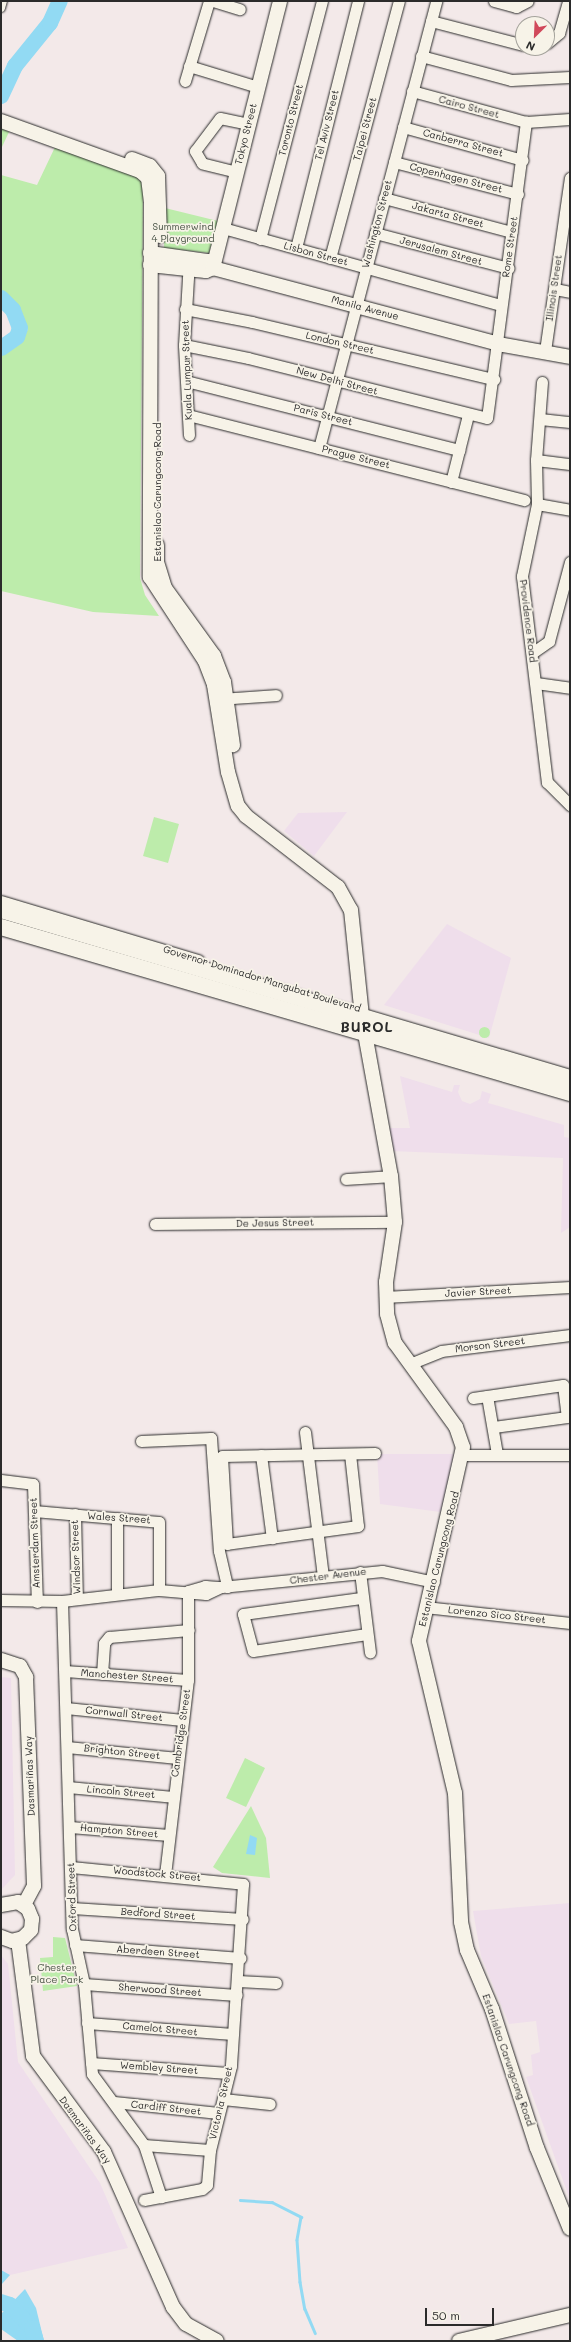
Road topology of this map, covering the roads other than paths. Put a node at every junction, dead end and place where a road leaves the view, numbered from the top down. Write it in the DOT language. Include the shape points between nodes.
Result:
graph roads {
  1 [pos="3,1"];
  2 [pos="209,1"];
  3 [pos="213,1"];
  4 [pos="280,1"];
  5 [pos="322,1"];
  6 [pos="358,1"];
  7 [pos="399,1"];
  8 [pos="436,1"];
  9 [pos="494,1"];
  10 [pos="528,1"];
  11 [pos="568,1"];
  12 [pos="1,8"];
  13 [pos="240,10"];
  14 [pos="431,21"];
  15 [pos="555,36"];
  16 [pos="515,43"];
  17 [pos="421,56"];
  18 [pos="189,66"];
  19 [pos="570,77"];
  20 [pos="185,81"];
  21 [pos="258,87"];
  22 [pos="412,91"];
  23 [pos="570,119"];
  24 [pos="526,122"];
  25 [pos="8,123"];
  26 [pos="249,124"];
  27 [pos="403,127"];
  28 [pos="523,160"];
  29 [pos="394,162"];
  30 [pos="237,172"];
  31 [pos="570,178"];
  32 [pos="518,194"];
  33 [pos="384,198"];
  34 [pos="223,228"];
  35 [pos="566,229"];
  36 [pos="512,232"];
  37 [pos="375,233"];
  38 [pos="260,239"];
  39 [pos="296,248"];
  40 [pos="330,258"];
  41 [pos="154,260"];
  42 [pos="189,262"];
  43 [pos="213,268"];
  44 [pos="366,268"];
  45 [pos="508,268"];
  46 [pos="555,289"];
  47 [pos="570,292"];
  48 [pos="356,305"];
  49 [pos="501,305"];
  50 [pos="185,309"];
  51 [pos="346,344"];
  52 [pos="498,344"];
  53 [pos="184,345"];
  54 [pos="545,351"];
  55 [pos="570,357"];
  56 [pos="494,379"];
  57 [pos="186,381"];
  58 [pos="336,381"];
  59 [pos="542,382"];
  60 [pos="188,415"];
  61 [pos="468,415"];
  62 [pos="327,416"];
  63 [pos="489,417"];
  64 [pos="540,419"];
  65 [pos="570,422"];
  66 [pos="189,435"];
  67 [pos="319,448"];
  68 [pos="459,450"];
  69 [pos="536,460"];
  70 [pos="570,464"];
  71 [pos="451,482"];
  72 [pos="524,500"];
  73 [pos="537,504"];
  74 [pos="570,510"];
  75 [pos="570,562"];
  76 [pos="532,653"];
  77 [pos="536,683"];
  78 [pos="570,688"];
  79 [pos="276,695"];
  80 [pos="222,698"];
  81 [pos="570,805"];
  82 [pos="1,901"];
  83 [pos="1,910"];
  84 [pos="1,927"];
  85 [pos="1,935"];
  86 [pos="181,963"];
  87 [pos="177,978"];
  88 [pos="366,1022"];
  89 [pos="570,1070"];
  90 [pos="570,1078"];
  91 [pos="570,1093"];
  92 [pos="570,1101"];
  93 [pos="391,1176"];
  94 [pos="346,1179"];
  95 [pos="395,1222"];
  96 [pos="155,1224"];
  97 [pos="570,1287"];
  98 [pos="385,1297"];
  99 [pos="570,1335"];
  100 [pos="412,1363"];
  101 [pos="487,1396"];
  102 [pos="473,1398"];
  103 [pos="494,1428"];
  104 [pos="305,1432"];
  105 [pos="141,1441"];
  106 [pos="375,1453"];
  107 [pos="307,1454"];
  108 [pos="350,1454"];
  109 [pos="497,1454"];
  110 [pos="262,1455"];
  111 [pos="463,1455"];
  112 [pos="570,1455"];
  113 [pos="1,1480"];
  114 [pos="34,1511"];
  115 [pos="75,1514"];
  116 [pos="117,1518"];
  117 [pos="317,1532"];
  118 [pos="272,1538"];
  119 [pos="360,1572"];
  120 [pos="323,1577"];
  121 [pos="434,1582"];
  122 [pos="224,1587"];
  123 [pos="158,1590"];
  124 [pos="188,1591"];
  125 [pos="117,1594"];
  126 [pos="361,1598"];
  127 [pos="77,1599"];
  128 [pos="1,1600"];
  129 [pos="62,1601"];
  130 [pos="37,1602"];
  131 [pos="425,1607"];
  132 [pos="570,1623"];
  133 [pos="189,1630"];
  134 [pos="367,1634"];
  135 [pos="370,1652"];
  136 [pos="1,1660"];
  137 [pos="66,1671"];
  138 [pos="102,1674"];
  139 [pos="188,1680"];
  140 [pos="66,1708"];
  141 [pos="182,1720"];
  142 [pos="67,1747"];
  143 [pos="177,1758"];
  144 [pos="68,1787"];
  145 [pos="173,1797"];
  146 [pos="70,1827"];
  147 [pos="169,1835"];
  148 [pos="71,1866"];
  149 [pos="165,1875"];
  150 [pos="243,1884"];
  151 [pos="1,1905"];
  152 [pos="24,1905"];
  153 [pos="72,1908"];
  154 [pos="243,1919"];
  155 [pos="1,1937"];
  156 [pos="18,1940"];
  157 [pos="75,1945"];
  158 [pos="240,1958"];
  159 [pos="238,1981"];
  160 [pos="276,1983"];
  161 [pos="84,1984"];
  162 [pos="237,1995"];
  163 [pos="87,2023"];
  164 [pos="233,2034"];
  165 [pos="90,2063"];
  166 [pos="228,2073"];
  167 [pos="223,2100"];
  168 [pos="114,2102"];
  169 [pos="270,2104"];
  170 [pos="218,2113"];
  171 [pos="144,2145"];
  172 [pos="210,2150"];
  173 [pos="161,2197"];
  174 [pos="144,2200"];
  175 [pos="564,2205"];
  176 [pos="570,2229"];
  177 [pos="570,2315"];
  178 [pos="217,2341"];
  179 [pos="459,2341"];
  1 -- 12 [label="street"];
  2 -- 18 [label="street"];
  3 -- 13 [label="street"];
  4 -- 21 [label="street, Tokyo Street"];
  5 -- 38 [label="street, Toronto Street"];
  6 -- 39 [label="street, Tel Aviv Street"];
  7 -- 40 [label="street, Taipei Street"];
  8 -- 14 [label="street, Washington Street"];
  9 -- 10 [label="street" via="516,7"];
  11 -- 15 [label="street" via="559,33"];
  14 -- 16 [label="street"];
  14 -- 17 [label="street, Washington Street"];
  17 -- 19 [label="street" via="511,80"];
  17 -- 22 [label="street, Washington Street"];
  18 -- 20 [label="street"];
  18 -- 21 [label="street"];
  21 -- 26 [label="street, Tokyo Street"];
  22 -- 24 [label="street, Cairo Street"];
  22 -- 27 [label="street, Washington Street"];
  23 -- 24 [label="street"];
  24 -- 28 [label="street, Rome Street"];
  25 -- 41 [label="street, Estanislao Carungcong Road" via="54,132 150,166 159,182"];
  26 -- 30 [label="street, Tokyo Street"];
  26 -- 30 [label="street" via="220,118 195,151 202,163"];
  27 -- 28 [label="street, Canberra Street"];
  27 -- 29 [label="street, Washington Street"];
  28 -- 32 [label="street, Rome Street"];
  29 -- 32 [label="street, Copenhagen Street"];
  29 -- 33 [label="street, Washington Street"];
  30 -- 34 [label="street, Tokyo Street"];
  31 -- 35 [label="street, Illinois Street"];
  32 -- 36 [label="street, Rome Street"];
  33 -- 36 [label="street, Jakarta Street"];
  33 -- 37 [label="street, Washington Street"];
  34 -- 38 [label="street, Lisbon Street"];
  34 -- 43 [label="street, Tokyo Street"];
  35 -- 46 [label="street, Illinois Street"];
  36 -- 45 [label="street, Rome Street"];
  37 -- 44 [label="street, Washington Street"];
  37 -- 45 [label="street, Jerusalem Street"];
  38 -- 39 [label="street, Lisbon Street"];
  39 -- 40 [label="street, Lisbon Street"];
  40 -- 44 [label="street, Lisbon Street"];
  41 -- 42 [label="street, Manila Avenue"];
  41 -- 80 [label="street, Estanislao Carungcong Road" via="157,562 165,588 214,656"];
  42 -- 43 [label="street, Manila Avenue" via="208,260"];
  42 -- 50 [label="street, Kuala Lumpur Street"];
  43 -- 48 [label="street, Manila Avenue"];
  44 -- 48 [label="street, Washington Street"];
  44 -- 49 [label="street, Lisbon Street"];
  45 -- 49 [label="street, Rome Street"];
  46 -- 47 [label="street"];
  46 -- 54 [label="street, Illinois Street"];
  48 -- 51 [label="street, Washington Street"];
  48 -- 52 [label="street, Manila Avenue"];
  49 -- 52 [label="street, Rome Street"];
  50 -- 51 [label="street, London Street"];
  50 -- 53 [label="street, Kuala Lumpur Street"];
  51 -- 56 [label="street, London Street"];
  51 -- 58 [label="street, Washington Street"];
  52 -- 54 [label="street, Manila Avenue"];
  52 -- 56 [label="street, Rome Street"];
  53 -- 57 [label="street, Kuala Lumpur Street"];
  53 -- 58 [label="street, New Delhi Street"];
  54 -- 55 [label="street, Manila Avenue"];
  56 -- 63 [label="street, Rome Street"];
  57 -- 60 [label="street, Kuala Lumpur Street"];
  57 -- 62 [label="street, Paris Street"];
  58 -- 61 [label="street, New Delhi Street"];
  58 -- 62 [label="street, Washington Street"];
  59 -- 64 [label="street, Providence Road"];
  60 -- 66 [label="street, Kuala Lumpur Street"];
  60 -- 67 [label="street, Prague Street"];
  61 -- 63 [label="street, New Delhi Street"];
  61 -- 68 [label="street"];
  62 -- 67 [label="street, Washington Street"];
  62 -- 68 [label="street, Paris Street"];
  64 -- 65 [label="street"];
  64 -- 69 [label="street, Providence Road"];
  67 -- 71 [label="street, Prague Street"];
  68 -- 71 [label="street"];
  69 -- 70 [label="street"];
  69 -- 73 [label="street, Providence Road"];
  71 -- 72 [label="street, Prague Street"];
  73 -- 74 [label="street"];
  73 -- 76 [label="street, Providence Road" via="522,576"];
  75 -- 76 [label="street" via="549,641"];
  76 -- 77 [label="street, Providence Road"];
  77 -- 78 [label="street"];
  77 -- 81 [label="street, Providence Road" via="547,782"];
  79 -- 80 [label="street"];
  80 -- 88 [label="street, Estanislao Carungcong Road" via="228,772 238,806 246,816 338,886 347,898 354,922"];
  82 -- 88 [label="street, Governor Dominador Mangubat Boulevard"];
  83 -- 86 [label="main road, Governor Dominador Mangubat Boulevard"];
  84 -- 87 [label="main road, Governor Dominador Mangubat Boulevard"];
  85 -- 88 [label="street, Governor Dominador Mangubat Boulevard"];
  86 -- 87 [label="main road"];
  86 -- 88 [label="main road, Governor Dominador Mangubat Boulevard"];
  87 -- 88 [label="main road, Governor Dominador Mangubat Boulevard"];
  88 -- 89 [label="street, Governor Dominador Mangubat Boulevard"];
  88 -- 90 [label="main road, Governor Dominador Mangubat Boulevard"];
  88 -- 91 [label="main road, Governor Dominador Mangubat Boulevard"];
  88 -- 92 [label="street, Governor Dominador Mangubat Boulevard"];
  88 -- 93 [label="street, Estanislao Carungcong Road"];
  93 -- 94 [label="street"];
  93 -- 95 [label="street, Estanislao Carungcong Road"];
  95 -- 96 [label="street, De Jesus Street"];
  95 -- 98 [label="street, Estanislao Carungcong Road"];
  97 -- 98 [label="street, Javier Street"];
  98 -- 100 [label="street, Estanislao Carungcong Road" via="395,1343"];
  99 -- 100 [label="street, Morson Street" via="441,1351"];
  100 -- 111 [label="street, Estanislao Carungcong Road" via="456,1427"];
  101 -- 102 [label="street"];
  101 -- 103 [label="street"];
  101 -- 103 [label="street" via="563,1385 567,1417"];
  103 -- 109 [label="street"];
  104 -- 107 [label="street"];
  105 -- 122 [label="street" via="212,1438 219,1551"];
  106 -- 108 [label="street"];
  107 -- 108 [label="street"];
  107 -- 110 [label="street"];
  107 -- 117 [label="street"];
  108 -- 117 [label="street" via="358,1526"];
  109 -- 111 [label="street"];
  109 -- 112 [label="street"];
  110 -- 118 [label="street"];
  110 -- 118 [label="street" via="222,1456 227,1544"];
  111 -- 121 [label="street, Estanislao Carungcong Road"];
  113 -- 114 [label="street, Amsterdam Street" via="33,1484"];
  114 -- 115 [label="street, Wales Street"];
  114 -- 130 [label="street, Amsterdam Street"];
  115 -- 116 [label="street, Wales Street"];
  115 -- 127 [label="street, Windsor Street"];
  116 -- 123 [label="street, Wales Street" via="159,1522"];
  116 -- 125 [label="street"];
  117 -- 118 [label="street"];
  117 -- 120 [label="street"];
  119 -- 120 [label="street, Chester Avenue"];
  119 -- 121 [label="street, Chester Avenue" via="395,1572"];
  119 -- 126 [label="street"];
  120 -- 122 [label="street, Chester Avenue"];
  121 -- 131 [label="street, Estanislao Carungcong Road"];
  122 -- 124 [label="street, Chester Avenue" via="206,1594"];
  123 -- 124 [label="street, Chester Avenue"];
  123 -- 125 [label="street, Chester Avenue"];
  124 -- 133 [label="street, Cambridge Street"];
  125 -- 127 [label="street, Chester Avenue"];
  126 -- 134 [label="street"];
  126 -- 134 [label="street" via="244,1614 253,1650"];
  127 -- 129 [label="street, Chester Avenue"];
  128 -- 130 [label="street, Chester Avenue"];
  129 -- 130 [label="street, Chester Avenue"];
  129 -- 137 [label="street, Oxford Street"];
  131 -- 132 [label="street, Lorenzo Sico Street"];
  131 -- 175 [label="street, Estanislao Carungcong Road" via="419,1640 455,1793 463,1936"];
  133 -- 138 [label="street" via="110,1638 104,1643"];
  133 -- 139 [label="street, Cambridge Street"];
  134 -- 135 [label="street"];
  136 -- 152 [label="street, Dasmariñas Way" via="20,1666 26,1677 34,1886"];
  137 -- 138 [label="street, Manchester Street"];
  137 -- 140 [label="street, Oxford Street"];
  138 -- 139 [label="street, Manchester Street"];
  139 -- 141 [label="street, Cambridge Street"];
  140 -- 141 [label="street, Cornwall Street"];
  140 -- 142 [label="street, Oxford Street"];
  141 -- 143 [label="street, Cambridge Street"];
  142 -- 143 [label="street, Brighton Street"];
  142 -- 144 [label="street, Oxford Street"];
  143 -- 145 [label="street, Cambridge Street"];
  144 -- 145 [label="street, Lincoln Street"];
  144 -- 146 [label="street, Oxford Street"];
  145 -- 147 [label="street, Cambridge Street"];
  146 -- 147 [label="street, Hampton Street"];
  146 -- 148 [label="street, Oxford Street"];
  147 -- 149 [label="street, Cambridge Street"];
  148 -- 149 [label="street, Woodstock Street"];
  148 -- 153 [label="street, Oxford Street"];
  149 -- 150 [label="street, Woodstock Street"];
  150 -- 154 [label="street, Victoria Street"];
  151 -- 152 [label="street" via="12,1902"];
  152 -- 156 [label="street" via="31,1914 32,1925 28,1935"];
  153 -- 154 [label="street, Bedford Street"];
  153 -- 157 [label="street, Oxford Street"];
  154 -- 158 [label="street, Victoria Street"];
  155 -- 156 [label="street"];
  156 -- 178 [label="street, Dasmariñas Way" via="33,2056 107,2158 173,2308 186,2324"];
  157 -- 158 [label="street, Aberdeen Street"];
  157 -- 161 [label="street, Oxford Street"];
  158 -- 159 [label="street, Victoria Street"];
  159 -- 160 [label="street"];
  159 -- 162 [label="street, Victoria Street"];
  161 -- 162 [label="street, Sherwood Street"];
  161 -- 163 [label="street, Oxford Street"];
  162 -- 164 [label="street, Victoria Street"];
  163 -- 164 [label="street, Camelot Street"];
  163 -- 165 [label="street, Oxford Street"];
  164 -- 166 [label="street, Victoria Street"];
  165 -- 166 [label="street, Wembley Street"];
  165 -- 168 [label="street, Oxford Street" via="92,2074"];
  166 -- 167 [label="street, Victoria Street"];
  167 -- 169 [label="street"];
  167 -- 170 [label="street, Victoria Street"];
  168 -- 170 [label="street, Cardiff Street"];
  168 -- 171 [label="street, Oxford Street"];
  170 -- 172 [label="street, Victoria Street"];
  171 -- 172 [label="street"];
  171 -- 173 [label="street, Oxford Street"];
  172 -- 173 [label="street, Victoria Street" via="207,2184"];
  173 -- 174 [label="street, Victoria Street"];
  175 -- 176 [label="street, Estanislao Carungcong Road"];
  177 -- 179 [label="street"];
}
